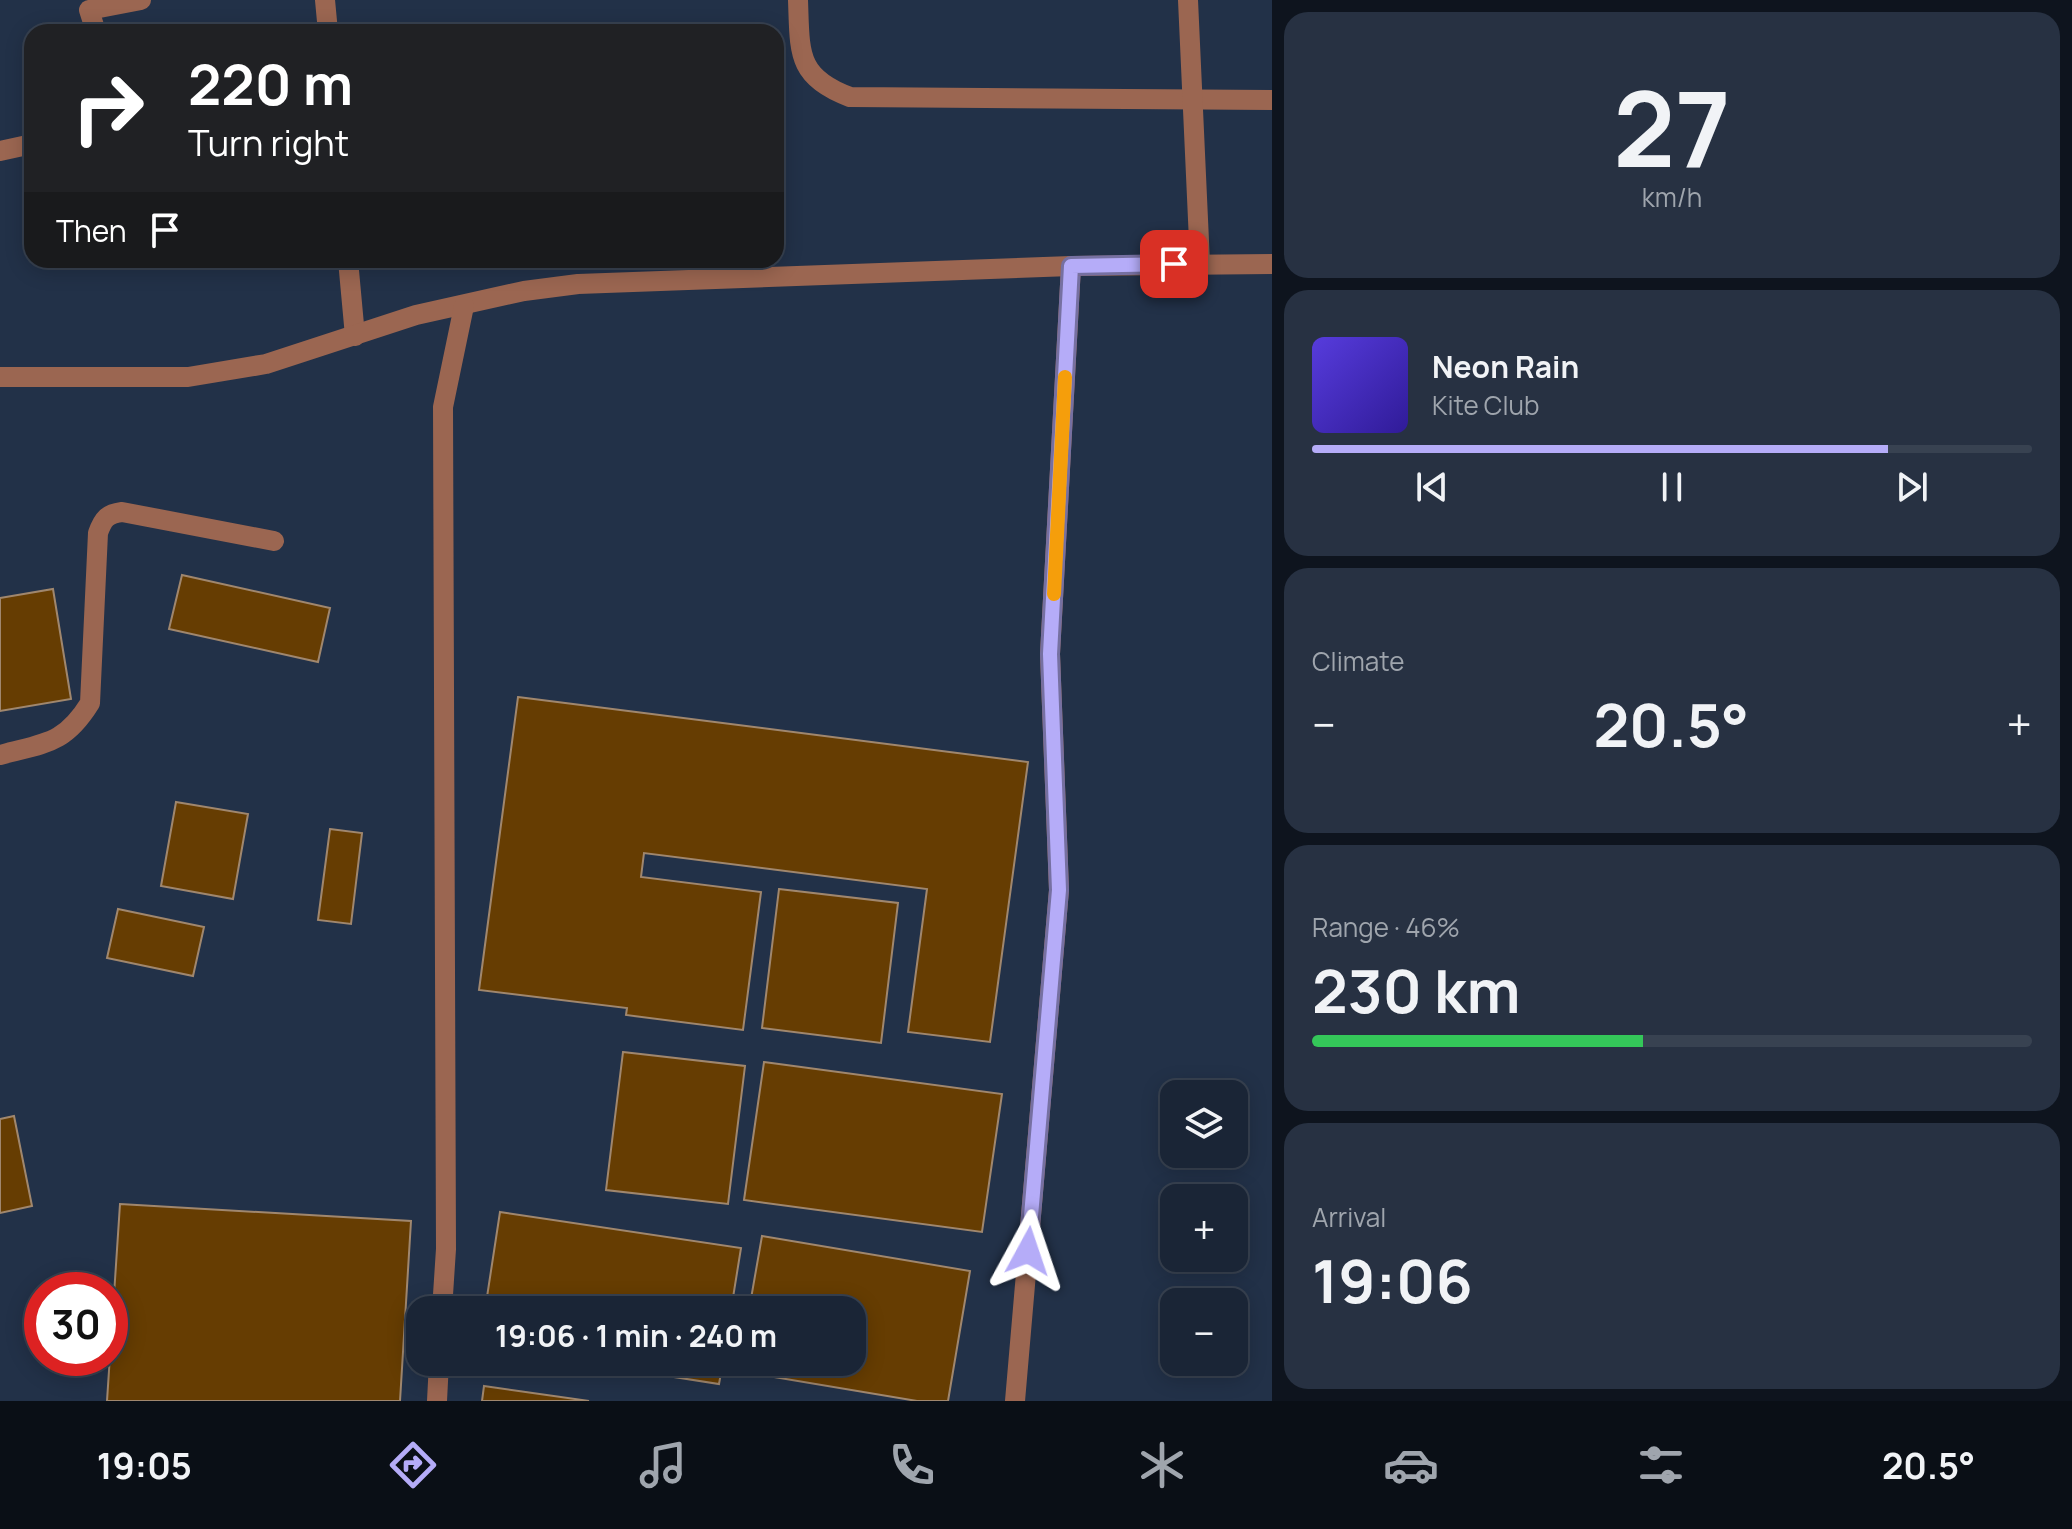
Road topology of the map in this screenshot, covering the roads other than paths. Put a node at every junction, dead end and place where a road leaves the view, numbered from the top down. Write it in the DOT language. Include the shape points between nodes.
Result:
graph roads {
  1 [pos="141,0"];
  2 [pos="325,0"];
  3 [pos="798,0"];
  4 [pos="1188,0"];
  5 [pos="85,5"];
  6 [pos="93,24"];
  7 [pos="327,24"];
  8 [pos="1192,98"];
  9 [pos="1272,100"];
  10 [pos="24,146"];
  11 [pos="0,151"];
  12 [pos="1200,263"];
  13 [pos="1272,264"];
  14 [pos="1071,266"];
  15 [pos="349,268"];
  16 [pos="464,306"];
  17 [pos="355,336"];
  18 [pos="0,377"];
  19 [pos="274,541"];
  20 [pos="0,755"];
  21 [pos="443,1296"];
  22 [pos="438,1376"];
  23 [pos="437,1401"];
  24 [pos="1015,1401"];
  1 -- 5 [label="street"];
  2 -- 7 [label="street"];
  3 -- 8 [label="street" via="805,65 823,87 850,97"];
  4 -- 8 [label="street"];
  5 -- 6 [label="street"];
  8 -- 9 [label="street"];
  8 -- 12 [label="street"];
  10 -- 11 [label="street"];
  12 -- 13 [label="street"];
  12 -- 14 [label="street"];
  14 -- 16 [label="street" via="578,284"];
  14 -- 24 [label="street" via="1050,654 1059,890"];
  15 -- 17 [label="street"];
  16 -- 17 [label="street" via="416,315"];
  16 -- 21 [label="street" via="443,407"];
  17 -- 18 [label="street" via="266,364 188,377"];
  19 -- 20 [label="street" via="122,512 102,520 90,703 60,739"];
  22 -- 23 [label="street"];
}
